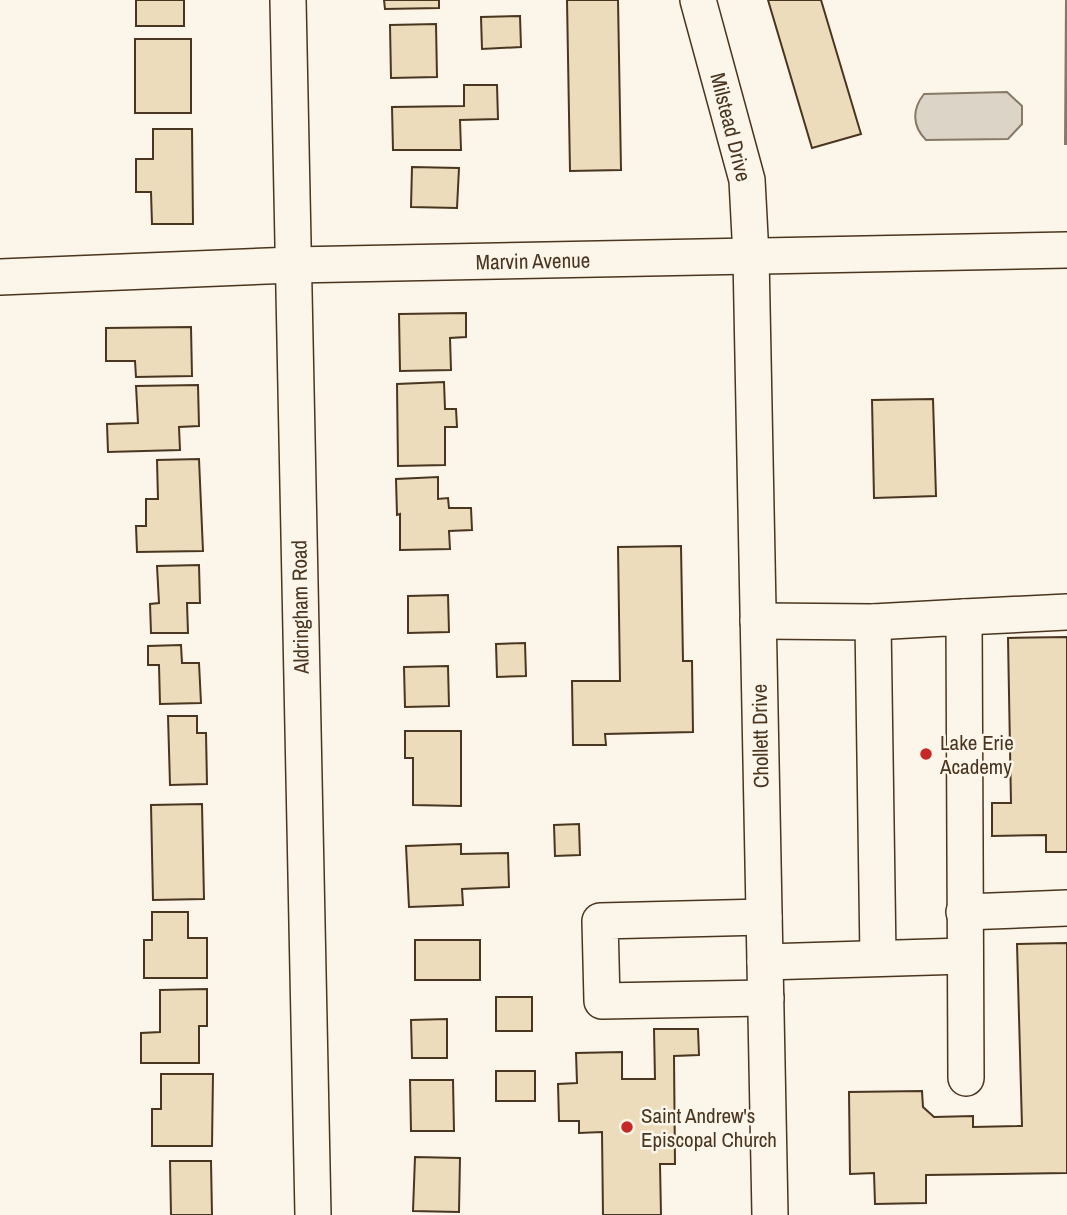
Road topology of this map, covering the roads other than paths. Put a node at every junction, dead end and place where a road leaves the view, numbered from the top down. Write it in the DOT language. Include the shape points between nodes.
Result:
graph roads {
  1 [pos="288,0"];
  2 [pos="698,0"];
  3 [pos="1067,250"];
  4 [pos="751,256"];
  5 [pos="293,265"];
  6 [pos="0,277"];
  7 [pos="1067,612"];
  8 [pos="964,617"];
  9 [pos="758,621"];
  10 [pos="873,622"];
  11 [pos="1067,908"];
  12 [pos="964,912"];
  13 [pos="764,917"];
  14 [pos="964,956"];
  15 [pos="878,957"];
  16 [pos="765,961"];
  17 [pos="766,999"];
  18 [pos="966,1078"];
  19 [pos="313,1215"];
  20 [pos="770,1215"];
  1 -- 5 [label="street, Aldringham Road"];
  2 -- 4 [label="street, Milstead Drive" via="747,180"];
  3 -- 4 [label="street, Marvin Avenue"];
  4 -- 5 [label="street, Marvin Avenue"];
  4 -- 9 [label="street, Chollett Drive"];
  5 -- 6 [label="street, Marvin Avenue"];
  5 -- 19 [label="street, Aldringham Road"];
  7 -- 8 [label="street"];
  8 -- 10 [label="street"];
  8 -- 12 [label="street"];
  9 -- 10 [label="street"];
  9 -- 13 [label="street, Chollett Drive"];
  10 -- 15 [label="street"];
  11 -- 12 [label="street"];
  12 -- 14 [label="street"];
  13 -- 16 [label="street, Chollett Drive"];
  13 -- 17 [label="street" via="600,921 600,934 602,1001"];
  14 -- 15 [label="street"];
  14 -- 18 [label="street"];
  15 -- 16 [label="street"];
  16 -- 17 [label="street, Chollett Drive"];
  17 -- 20 [label="street, Chollett Drive"];
}
